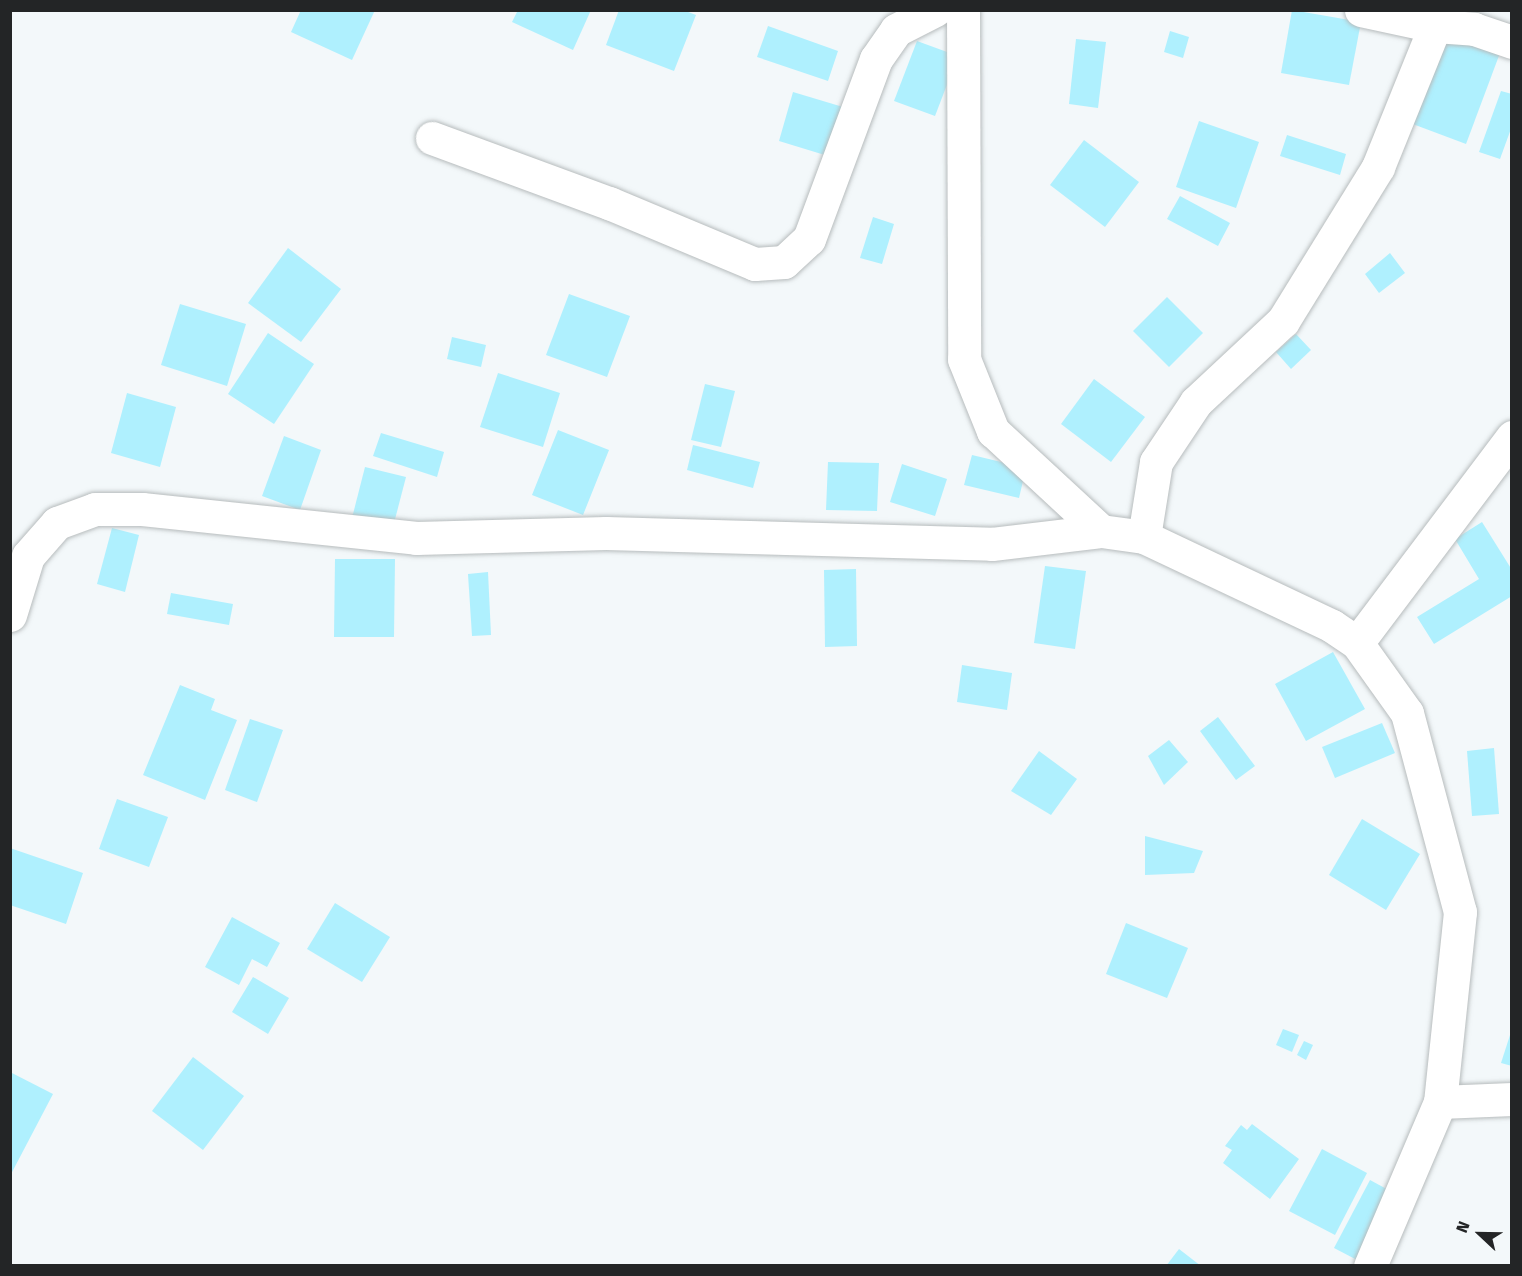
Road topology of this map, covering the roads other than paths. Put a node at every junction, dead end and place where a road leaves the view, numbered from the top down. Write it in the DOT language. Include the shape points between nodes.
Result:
graph roads {
  1 [pos="935,10"];
  2 [pos="963,10"];
  3 [pos="1361,10"];
  4 [pos="1477,20"];
  5 [pos="1436,27"];
  6 [pos="1512,42"];
  7 [pos="432,138"];
  8 [pos="1512,437"];
  9 [pos="1101,531"];
  10 [pos="1144,537"];
  11 [pos="10,615"];
  12 [pos="1357,643"];
  13 [pos="1512,1099"];
  14 [pos="1440,1102"];
  15 [pos="1370,1266"];
  1 -- 7 [label="street" via="896,30 876,59 809,239 784,262 755,264 609,203"];
  2 -- 9 [label="street" via="964,359 993,431"];
  3 -- 5 [label="street"];
  4 -- 5 [label="street"];
  4 -- 6 [label="street"];
  5 -- 10 [label="street" via="1378,167 1283,321 1196,402 1156,462"];
  8 -- 12 [label="street"];
  9 -- 10 [label="street"];
  9 -- 11 [label="street" via="992,544 606,533 416,538 142,509 95,508 57,523 28,556"];
  10 -- 12 [label="street" via="1332,626"];
  12 -- 14 [label="street" via="1407,713 1460,912"];
  13 -- 14 [label="street"];
  14 -- 15 [label="street"];
}
